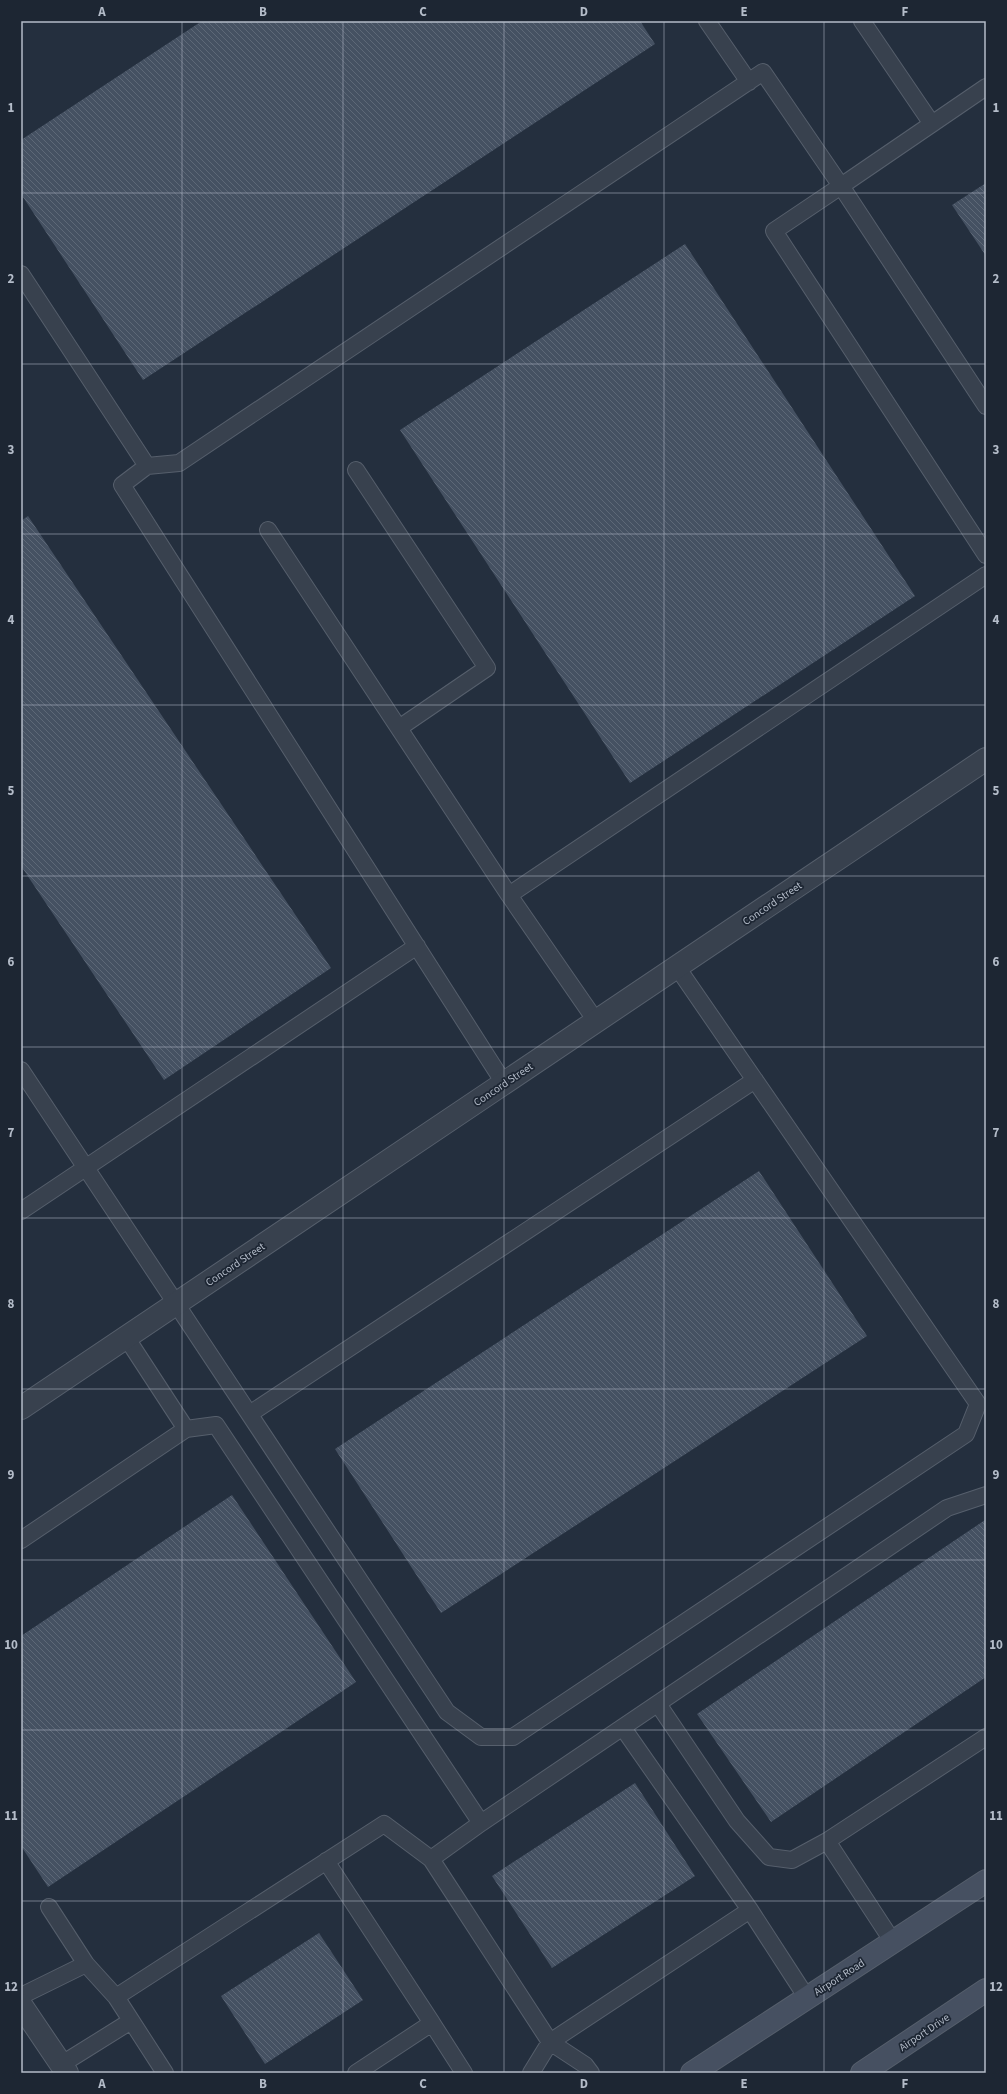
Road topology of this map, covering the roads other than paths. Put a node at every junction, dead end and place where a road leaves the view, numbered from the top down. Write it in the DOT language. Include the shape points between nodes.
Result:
graph roads {
  1 [pos="707,21"];
  2 [pos="862,21"];
  3 [pos="748,82"];
  4 [pos="986,87"];
  5 [pos="932,124"];
  6 [pos="841,186"];
  7 [pos="21,274"];
  8 [pos="986,406"];
  9 [pos="147,466"];
  10 [pos="356,470"];
  11 [pos="268,530"];
  12 [pos="986,555"];
  13 [pos="986,575"];
  14 [pos="399,728"];
  15 [pos="986,759"];
  16 [pos="509,895"];
  17 [pos="417,946"];
  18 [pos="677,967"];
  19 [pos="596,1022"];
  20 [pos="21,1070"];
  21 [pos="755,1080"];
  22 [pos="504,1083"];
  23 [pos="86,1167"];
  24 [pos="21,1211"];
  25 [pos="177,1303"];
  26 [pos="126,1338"];
  27 [pos="21,1408"];
  28 [pos="251,1413"];
  29 [pos="186,1429"];
  30 [pos="986,1495"];
  31 [pos="21,1540"];
  32 [pos="658,1704"];
  33 [pos="623,1728"];
  34 [pos="986,1737"];
  35 [pos="481,1824"];
  36 [pos="827,1841"];
  37 [pos="431,1859"];
  38 [pos="326,1861"];
  39 [pos="986,1881"];
  40 [pos="49,1907"];
  41 [pos="750,1910"];
  42 [pos="893,1942"];
  43 [pos="86,1964"];
  44 [pos="986,1990"];
  45 [pos="21,1996"];
  46 [pos="116,1997"];
  47 [pos="807,1998"];
  48 [pos="21,2005"];
  49 [pos="130,2021"];
  50 [pos="432,2023"];
  51 [pos="550,2042"];
  52 [pos="64,2069"];
  53 [pos="165,2073"];
  54 [pos="356,2073"];
  55 [pos="464,2073"];
  56 [pos="531,2073"];
  57 [pos="591,2073"];
  58 [pos="692,2073"];
  59 [pos="862,2073"];
  1 -- 3 [label="lane"];
  2 -- 5 [label="lane"];
  3 -- 6 [label="lane" via="763,72"];
  3 -- 9 [label="lane" via="179,463"];
  4 -- 5 [label="lane"];
  5 -- 6 [label="lane"];
  6 -- 8 [label="lane"];
  6 -- 12 [label="lane" via="774,231"];
  7 -- 9 [label="lane"];
  9 -- 17 [label="lane" via="122,485"];
  10 -- 14 [label="lane" via="487,668"];
  11 -- 14 [label="lane"];
  13 -- 16 [label="lane"];
  14 -- 16 [label="lane"];
  15 -- 18 [label="street, Concord Street"];
  16 -- 19 [label="lane"];
  17 -- 22 [label="lane"];
  17 -- 23 [label="lane"];
  18 -- 19 [label="street, Concord Street"];
  18 -- 21 [label="lane"];
  19 -- 22 [label="street, Concord Street"];
  20 -- 23 [label="lane"];
  21 -- 28 [label="lane"];
  21 -- 28 [label="lane" via="978,1404 966,1434 527,1729 513,1737 481,1737 447,1712"];
  22 -- 25 [label="street, Concord Street"];
  23 -- 24 [label="lane"];
  23 -- 25 [label="lane"];
  25 -- 26 [label="street, Concord Street"];
  25 -- 28 [label="lane"];
  26 -- 27 [label="street, Concord Street"];
  26 -- 29 [label="lane"];
  29 -- 31 [label="lane"];
  29 -- 35 [label="lane" via="216,1425"];
  30 -- 32 [label="lane" via="948,1508"];
  32 -- 33 [label="lane"];
  32 -- 36 [label="lane" via="737,1821 769,1857 792,1860"];
  33 -- 35 [label="lane"];
  33 -- 41 [label="lane"];
  34 -- 36 [label="lane"];
  35 -- 37 [label="lane"];
  36 -- 42 [label="lane"];
  37 -- 38 [label="lane" via="384,1824"];
  37 -- 51 [label="lane"];
  38 -- 46 [label="lane"];
  38 -- 50 [label="lane"];
  39 -- 42 [label="main road, Airport Road"];
  40 -- 43 [label="lane"];
  41 -- 47 [label="lane"];
  41 -- 51 [label="lane"];
  42 -- 47 [label="main road, Airport Road"];
  43 -- 45 [label="lane"];
  43 -- 46 [label="lane"];
  44 -- 59 [label="main road, Airport Drive"];
  46 -- 49 [label="lane"];
  47 -- 58 [label="main road, Airport Road"];
  48 -- 52 [label="street"];
  49 -- 52 [label="lane"];
  49 -- 53 [label="lane"];
  50 -- 54 [label="lane"];
  50 -- 55 [label="lane"];
  51 -- 56 [label="lane"];
  51 -- 57 [label="lane" via="585,2065"];
}
